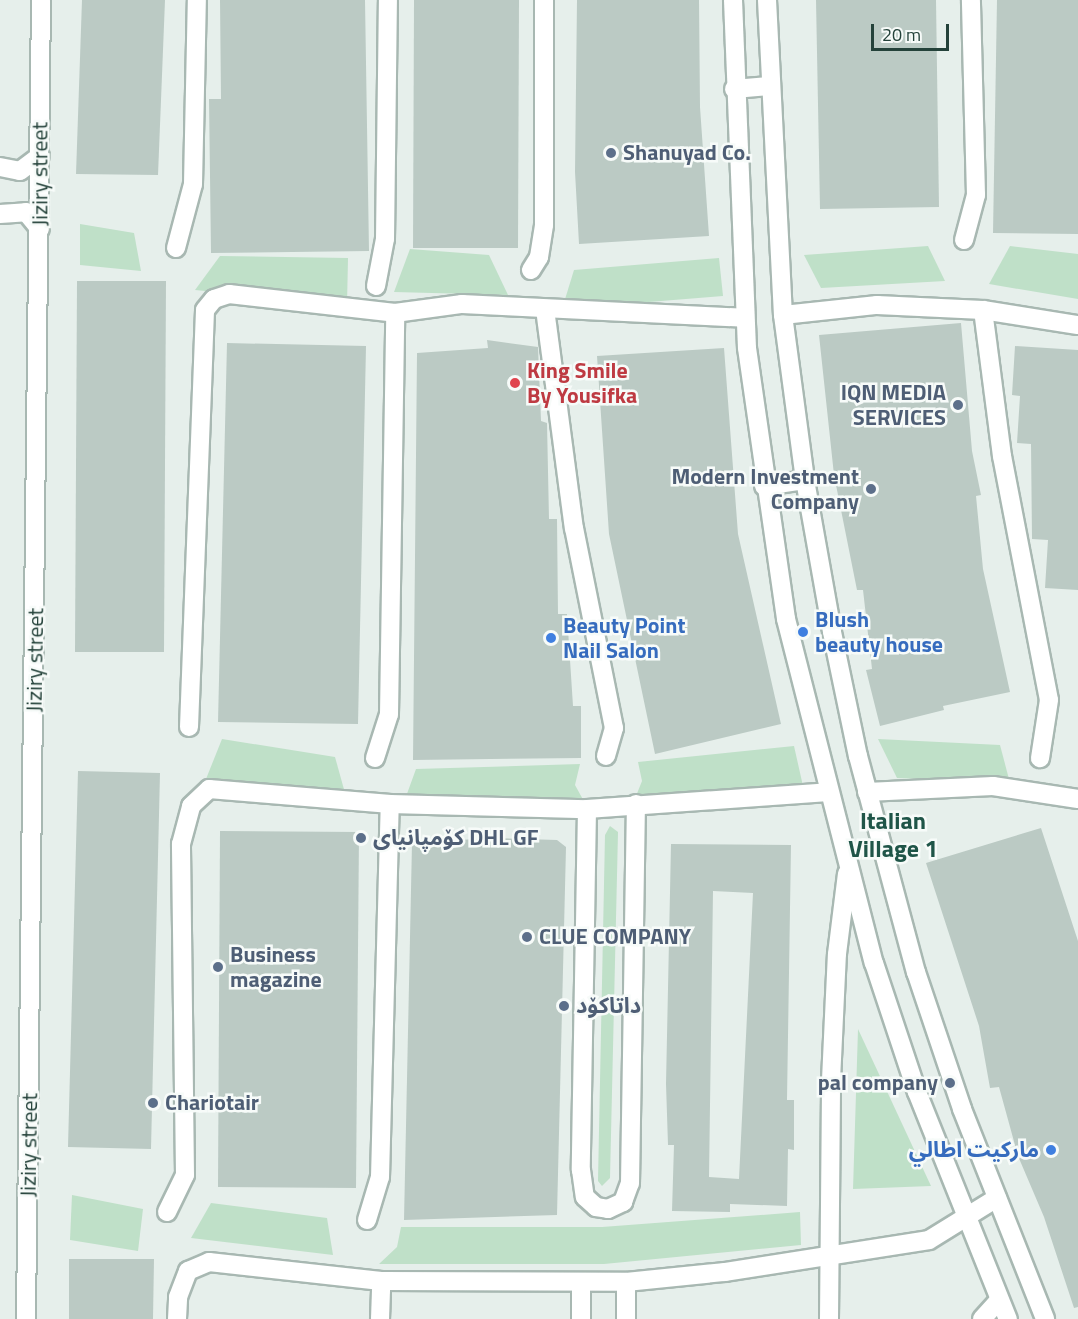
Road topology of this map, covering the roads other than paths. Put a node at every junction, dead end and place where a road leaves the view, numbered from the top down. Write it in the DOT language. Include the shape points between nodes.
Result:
graph roads {
  1 [pos="41,0"];
  2 [pos="197,0"];
  3 [pos="388,0"];
  4 [pos="544,0"];
  5 [pos="733,0"];
  6 [pos="767,0"];
  7 [pos="971,0"];
  8 [pos="769,86"];
  9 [pos="734,89"];
  10 [pos="40,156"];
  11 [pos="0,167"];
  12 [pos="0,214"];
  13 [pos="40,229"];
  14 [pos="964,240"];
  15 [pos="176,248"];
  16 [pos="531,270"];
  17 [pos="376,286"];
  18 [pos="545,309"];
  19 [pos="983,310"];
  20 [pos="395,313"];
  21 [pos="783,315"];
  22 [pos="746,318"];
  23 [pos="1078,325"];
  24 [pos="805,480"];
  25 [pos="764,486"];
  26 [pos="189,727"];
  27 [pos="606,756"];
  28 [pos="375,758"];
  29 [pos="1040,758"];
  30 [pos="828,792"];
  31 [pos="867,792"];
  32 [pos="1078,799"];
  33 [pos="390,804"];
  34 [pos="636,804"];
  35 [pos="587,809"];
  36 [pos="848,863"];
  37 [pos="997,1198"];
  38 [pos="167,1212"];
  39 [pos="965,1219"];
  40 [pos="367,1220"];
  41 [pos="831,1255"];
  42 [pos="381,1281"];
  43 [pos="626,1282"];
  44 [pos="581,1284"];
  45 [pos="999,1300"];
  46 [pos="26,1319"];
  47 [pos="177,1319"];
  48 [pos="380,1319"];
  49 [pos="581,1319"];
  50 [pos="626,1319"];
  51 [pos="829,1319"];
  52 [pos="982,1319"];
  53 [pos="1008,1319"];
  54 [pos="1046,1319"];
  1 -- 10 [label="street, Jiziry street"];
  2 -- 15 [label="street" via="194,184"];
  3 -- 17 [label="street" via="385,239"];
  4 -- 16 [label="street" via="544,225 539,257"];
  5 -- 9 [label="street"];
  6 -- 8 [label="street"];
  7 -- 14 [label="street" via="976,195"];
  8 -- 9 [label="street"];
  8 -- 21 [label="street"];
  9 -- 22 [label="street"];
  10 -- 11 [label="street" via="20,171"];
  10 -- 13 [label="street, Jiziry street"];
  12 -- 13 [label="street" via="26,212"];
  13 -- 46 [label="street, Jiziry street"];
  18 -- 20 [label="street" via="462,304"];
  18 -- 22 [label="street"];
  18 -- 27 [label="street" via="574,528 614,728"];
  19 -- 21 [label="street" via="877,305"];
  19 -- 23 [label="street"];
  19 -- 29 [label="street" via="1002,456 1049,700"];
  20 -- 26 [label="street" via="229,294 214,299 205,310"];
  20 -- 28 [label="street" via="389,714"];
  21 -- 24 [label="street"];
  22 -- 25 [label="street"];
  24 -- 25 [label="street"];
  24 -- 31 [label="street"];
  25 -- 30 [label="street" via="786,619"];
  30 -- 34 [label="street"];
  30 -- 36 [label="street"];
  31 -- 32 [label="street" via="993,786"];
  31 -- 37 [label="street" via="916,972"];
  33 -- 35 [label="street"];
  33 -- 38 [label="street" via="209,789 191,806 181,844 185,1175"];
  33 -- 40 [label="street" via="380,1177"];
  34 -- 35 [label="street"];
  34 -- 35 [label="street" via="630,1183 623,1202 608,1209 596,1207 585,1197 581,1170"];
  36 -- 39 [label="street" via="874,963"];
  36 -- 41 [label="street" via="837,954 831,1080"];
  37 -- 39 [label="street"];
  37 -- 54 [label="street"];
  39 -- 41 [label="street" via="929,1240"];
  39 -- 45 [label="street"];
  41 -- 43 [label="street"];
  41 -- 51 [label="street"];
  42 -- 44 [label="street"];
  42 -- 47 [label="street" via="209,1262 188,1271 178,1297"];
  42 -- 48 [label="street"];
  43 -- 44 [label="street"];
  43 -- 50 [label="street"];
  44 -- 49 [label="street"];
  45 -- 52 [label="street"];
  45 -- 53 [label="street"];
}
